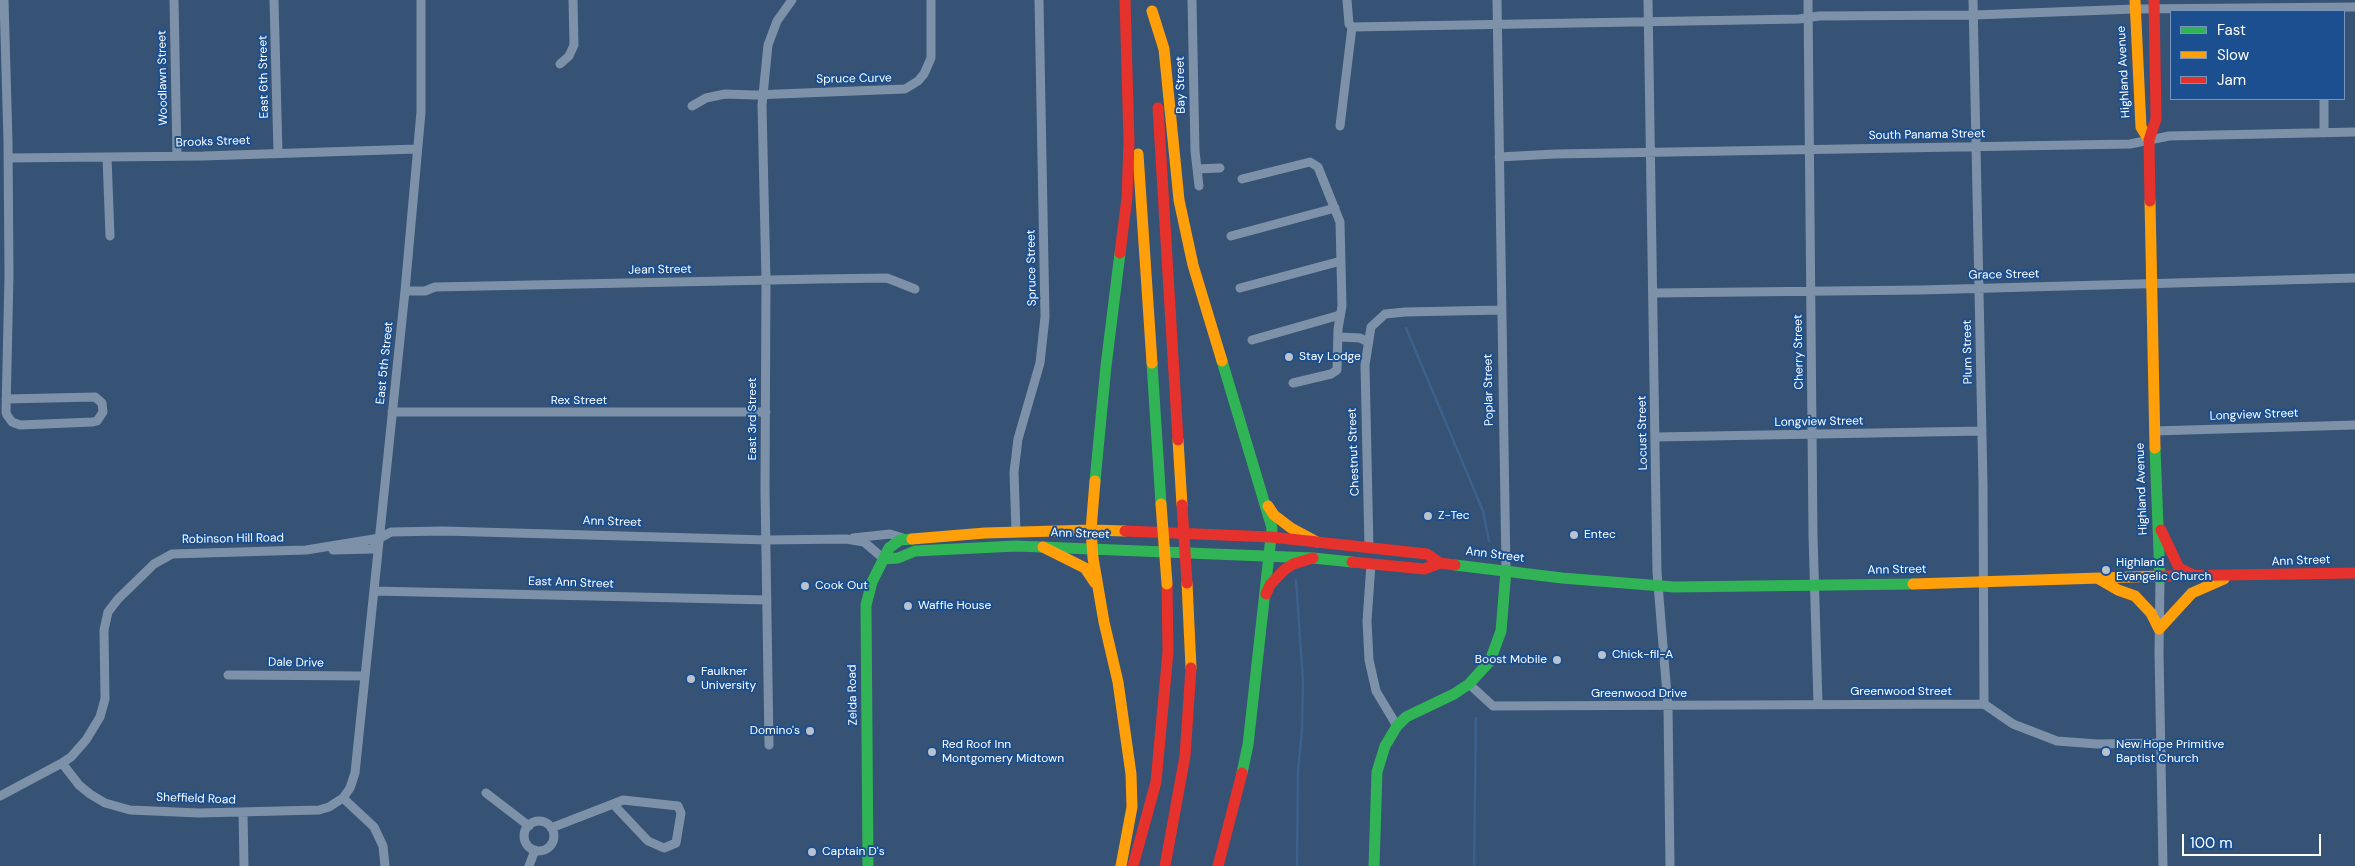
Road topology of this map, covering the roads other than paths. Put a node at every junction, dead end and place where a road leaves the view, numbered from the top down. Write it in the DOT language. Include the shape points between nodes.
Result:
graph roads {
  1 [pos="4,0"];
  2 [pos="174,0"];
  3 [pos="274,0"];
  4 [pos="421,0"];
  5 [pos="573,0"];
  6 [pos="792,0"];
  7 [pos="931,0"];
  8 [pos="1039,0"];
  9 [pos="1126,0"];
  10 [pos="1192,0"];
  11 [pos="1348,0"];
  12 [pos="1497,0"];
  13 [pos="1648,0"];
  14 [pos="1808,0"];
  15 [pos="1974,0"];
  16 [pos="2154,4"];
  17 [pos="1152,5"];
  18 [pos="2135,5"];
  19 [pos="2322,6"];
  20 [pos="2355,7"];
  21 [pos="1974,15"];
  22 [pos="1808,18"];
  23 [pos="1648,20"];
  24 [pos="1498,23"];
  25 [pos="1352,27"];
  26 [pos="2,64"];
  27 [pos="560,64"];
  28 [pos="764,94"];
  29 [pos="2324,100"];
  30 [pos="692,106"];
  31 [pos="1340,126"];
  32 [pos="2324,132"];
  33 [pos="2355,132"];
  34 [pos="2149,140"];
  35 [pos="1976,147"];
  36 [pos="418,149"];
  37 [pos="1809,149"];
  38 [pos="1650,152"];
  39 [pos="278,153"];
  40 [pos="177,156"];
  41 [pos="1499,156"];
  42 [pos="107,157"];
  43 [pos="8,158"];
  44 [pos="1220,168"];
  45 [pos="1197,169"];
  46 [pos="1242,180"];
  47 [pos="1199,186"];
  48 [pos="1335,208"];
  49 [pos="110,236"];
  50 [pos="1231,236"];
  51 [pos="1341,261"];
  52 [pos="2355,278"];
  53 [pos="766,280"];
  54 [pos="2151,283"];
  55 [pos="1240,288"];
  56 [pos="1979,288"];
  57 [pos="915,289"];
  58 [pos="405,291"];
  59 [pos="1811,291"];
  60 [pos="1654,294"];
  61 [pos="1501,310"];
  62 [pos="1340,315"];
  63 [pos="1339,337"];
  64 [pos="1252,340"];
  65 [pos="1368,342"];
  66 [pos="1293,384"];
  67 [pos="6,399"];
  68 [pos="392,412"];
  69 [pos="766,412"];
  70 [pos="2355,425"];
  71 [pos="1982,430"];
  72 [pos="2154,431"];
  73 [pos="1812,435"];
  74 [pos="1656,438"];
  75 [pos="1264,499"];
  76 [pos="2158,523"];
  77 [pos="1091,530"];
  78 [pos="1016,532"];
  79 [pos="380,538"];
  80 [pos="1271,538"];
  81 [pos="845,539"];
  82 [pos="906,539"];
  83 [pos="767,540"];
  84 [pos="1317,542"];
  85 [pos="1043,547"];
  86 [pos="1092,548"];
  87 [pos="1369,548"];
  88 [pos="1269,556"];
  89 [pos="1313,558"];
  90 [pos="884,559"];
  91 [pos="1440,563"];
  92 [pos="1371,564"];
  93 [pos="1506,570"];
  94 [pos="2355,573"];
  95 [pos="2197,577"];
  96 [pos="2230,577"];
  97 [pos="2160,578"];
  98 [pos="2099,579"];
  99 [pos="1984,583"];
  100 [pos="1815,585"];
  101 [pos="1658,587"];
  102 [pos="1098,589"];
  103 [pos="374,591"];
  104 [pos="1264,598"];
  105 [pos="767,600"];
  106 [pos="2159,629"];
  107 [pos="228,674"];
  108 [pos="365,676"];
  109 [pos="1469,684"];
  110 [pos="1818,704"];
  111 [pos="1984,704"];
  112 [pos="1668,707"];
  113 [pos="1396,726"];
  114 [pos="2160,743"];
  115 [pos="769,745"];
  116 [pos="62,763"];
  117 [pos="486,793"];
  118 [pos="0,796"];
  119 [pos="343,798"];
  120 [pos="613,804"];
  121 [pos="243,812"];
  122 [pos="528,826"];
  123 [pos="551,828"];
  124 [pos="535,850"];
  125 [pos="244,866"];
  126 [pos="385,866"];
  127 [pos="529,866"];
  128 [pos="868,866"];
  129 [pos="1122,866"];
  130 [pos="1133,866"];
  131 [pos="1165,866"];
  132 [pos="1218,866"];
  133 [pos="1374,866"];
  134 [pos="1670,866"];
  135 [pos="2163,866"];
  1 -- 26 [label="street"];
  2 -- 40 [label="street, Woodlawn Street"];
  3 -- 39 [label="street, East 6th Street"];
  4 -- 36 [label="street, East 5th Street" via="422,94"];
  5 -- 27 [label="street" via="574,45"];
  6 -- 28 [label="street" via="777,21 768,45"];
  7 -- 28 [label="street, Spruce Curve" via="931,58 924,74 911,86 897,91"];
  8 -- 78 [label="street, Spruce Street" via="1045,318 1040,363 1021,426 1015,462"];
  9 -- 77 [label="main road" via="1127,198 1106,366"];
  9 -- 130 [label="main road, bridge" via="1167,584 1168,652 1156,782"];
  10 -- 45 [label="street, Bay Street"];
  11 -- 25 [label="street" via="1349,24"];
  12 -- 24 [label="street, Poplar Street"];
  13 -- 23 [label="street, Locust Street"];
  14 -- 22 [label="street, Cherry Street"];
  15 -- 21 [label="street, Plum Street"];
  16 -- 18 [label="street"];
  16 -- 19 [label="street"];
  16 -- 34 [label="main road, Highland Avenue" via="2156,119"];
  17 -- 75 [label="main road" via="1164,49 1179,200 1193,265"];
  17 -- 131 [label="main road, bridge" via="1191,669 1185,756"];
  18 -- 21 [label="street"];
  18 -- 34 [label="main road, Highland Avenue" via="2141,127"];
  19 -- 20 [label="street"];
  21 -- 22 [label="street"];
  21 -- 35 [label="street, Plum Street"];
  22 -- 23 [label="street"];
  22 -- 37 [label="street, Cherry Street"];
  23 -- 24 [label="street"];
  23 -- 38 [label="street, Locust Street"];
  24 -- 25 [label="street"];
  24 -- 41 [label="street, Poplar Street"];
  25 -- 31 [label="street"];
  26 -- 43 [label="street"];
  28 -- 30 [label="street, Spruce Curve" via="725,94 706,98"];
  28 -- 53 [label="street, East 3rd Street"];
  29 -- 32 [label="street"];
  32 -- 33 [label="street, South Panama Street"];
  32 -- 34 [label="street, South Panama Street" via="2169,136"];
  34 -- 35 [label="street, South Panama Street" via="2130,144"];
  34 -- 54 [label="main road, Highland Avenue"];
  35 -- 37 [label="street, South Panama Street"];
  35 -- 56 [label="street, Plum Street"];
  36 -- 39 [label="street, Brooks Street"];
  36 -- 58 [label="street, East 5th Street"];
  37 -- 38 [label="street, South Panama Street"];
  37 -- 59 [label="street, Cherry Street"];
  38 -- 41 [label="street, South Panama Street"];
  38 -- 60 [label="street, Locust Street"];
  39 -- 40 [label="street, Brooks Street"];
  40 -- 42 [label="street, Brooks Street"];
  41 -- 61 [label="street, Poplar Street"];
  42 -- 43 [label="street, Brooks Street"];
  42 -- 49 [label="street"];
  43 -- 67 [label="street"];
  44 -- 45 [label="street"];
  45 -- 47 [label="street, Bay Street"];
  46 -- 48 [label="street" via="1310,162 1318,167"];
  48 -- 50 [label="street"];
  48 -- 51 [label="street" via="1340,222"];
  51 -- 55 [label="street"];
  51 -- 62 [label="street"];
  52 -- 54 [label="street, Grace Street"];
  53 -- 57 [label="street, Jean Street" via="887,278"];
  53 -- 58 [label="street, Jean Street" via="435,287 425,291"];
  53 -- 69 [label="street, East 3rd Street"];
  54 -- 56 [label="street, Grace Street"];
  54 -- 72 [label="main road, Highland Avenue"];
  56 -- 59 [label="street, Grace Street"];
  56 -- 71 [label="street, Plum Street"];
  58 -- 68 [label="street, East 5th Street"];
  59 -- 60 [label="street, Grace Street"];
  59 -- 73 [label="street, Cherry Street"];
  60 -- 74 [label="street, Locust Street"];
  61 -- 65 [label="street, Chestnut Street" via="1385,314 1371,327"];
  61 -- 93 [label="street, Poplar Street"];
  62 -- 63 [label="street"];
  62 -- 64 [label="street"];
  63 -- 65 [label="street" via="1360,338"];
  63 -- 66 [label="street" via="1337,370"];
  65 -- 87 [label="street, Chestnut Street"];
  67 -- 67 [label="street" via="8,419 20,424 93,422 101,417 104,408 99,399 88,396"];
  68 -- 69 [label="street, Rex Street"];
  68 -- 79 [label="street, East 5th Street"];
  69 -- 83 [label="street, East 3rd Street"];
  70 -- 72 [label="street, Longview Street"];
  71 -- 73 [label="street, Longview Street"];
  71 -- 99 [label="street, Plum Street"];
  72 -- 76 [label="main road, Highland Avenue"];
  73 -- 74 [label="street, Longview Street"];
  73 -- 100 [label="street, Cherry Street"];
  74 -- 101 [label="street, Locust Street"];
  75 -- 80 [label="main road" via="1272,528"];
  75 -- 84 [label="main road" via="1274,515"];
  76 -- 95 [label="main road" via="2179,568"];
  76 -- 97 [label="main road, Highland Avenue"];
  77 -- 78 [label="main road, Ann Street"];
  77 -- 80 [label="main road, Ann Street"];
  77 -- 86 [label="main road"];
  78 -- 82 [label="main road, Ann Street"];
  79 -- 83 [label="street, Ann Street" via="391,532 443,531"];
  79 -- 103 [label="street, East 5th Street"];
  79 -- 116 [label="street, Robinson Hill Road" via="318,548 165,556 108,612 104,630 106,688 100,717 86,740"];
  80 -- 84 [label="main road, Ann Street"];
  80 -- 88 [label="main road"];
  81 -- 82 [label="street, Ann Street" via="890,534"];
  81 -- 83 [label="street, Ann Street"];
  81 -- 90 [label="street, Ann Street" via="864,542"];
  82 -- 90 [label="main road, Zelda Road" via="889,548"];
  83 -- 105 [label="street, East 3rd Street"];
  84 -- 87 [label="main road, Ann Street"];
  85 -- 86 [label="main road, Ann Street"];
  85 -- 90 [label="main road, Ann Street" via="915,551 898,558"];
  85 -- 102 [label="main road" via="1085,568"];
  86 -- 88 [label="main road, Ann Street"];
  86 -- 102 [label="main road"];
  87 -- 91 [label="main road, Ann Street" via="1426,554"];
  88 -- 89 [label="main road, Ann Street"];
  88 -- 104 [label="main road"];
  89 -- 92 [label="main road, Ann Street"];
  89 -- 104 [label="main road" via="1284,570 1270,584"];
  90 -- 128 [label="main road, Zelda Road" via="872,582 866,605"];
  91 -- 92 [label="main road, Ann Street" via="1424,569"];
  91 -- 93 [label="main road, Ann Street"];
  92 -- 113 [label="street" via="1367,640 1370,669 1381,700"];
  93 -- 101 [label="main road, Ann Street"];
  93 -- 109 [label="main road, Poplar Street" via="1500,633 1490,661"];
  94 -- 96 [label="main road, Ann Street"];
  95 -- 96 [label="main road, Ann Street"];
  95 -- 97 [label="main road, Ann Street"];
  96 -- 106 [label="main road" via="2192,593"];
  97 -- 98 [label="main road, Ann Street"];
  97 -- 106 [label="street, Highland Avenue"];
  98 -- 99 [label="main road, Ann Street"];
  98 -- 106 [label="main road" via="2135,596 2151,613"];
  99 -- 100 [label="main road, Ann Street"];
  99 -- 111 [label="street, Plum Street"];
  100 -- 101 [label="main road, Ann Street"];
  100 -- 110 [label="street, Cherry Street"];
  101 -- 112 [label="street, Locust Street"];
  102 -- 129 [label="main road" via="1118,682 1131,774 1132,807"];
  103 -- 105 [label="street, East Ann Street"];
  103 -- 108 [label="street, East 5th Street"];
  104 -- 132 [label="main road" via="1248,745"];
  105 -- 115 [label="street, East 3rd Street"];
  106 -- 114 [label="street, Highland Avenue"];
  107 -- 108 [label="street, Dale Drive"];
  108 -- 119 [label="street, East 5th Street" via="355,774"];
  109 -- 112 [label="street, Greenwood Drive" via="1493,706"];
  109 -- 113 [label="main road, Poplar Street" via="1406,717"];
  110 -- 111 [label="street, Greenwood Street"];
  110 -- 112 [label="street, Greenwood Drive"];
  111 -- 114 [label="street" via="2013,724 2057,741"];
  112 -- 134 [label="street, Locust Street"];
  113 -- 133 [label="main road" via="1385,746 1377,772"];
  114 -- 135 [label="street, Highland Avenue"];
  116 -- 118 [label="street, Robinson Hill Road"];
  116 -- 121 [label="street, Sheffield Road" via="90,794 121,808"];
  117 -- 122 [label="street"];
  119 -- 121 [label="street, Sheffield Road" via="319,810"];
  119 -- 126 [label="street" via="374,827 383,846"];
  120 -- 120 [label="street" via="648,841 664,848 676,843 681,814 678,806 623,800"];
  120 -- 123 [label="street"];
  121 -- 125 [label="street"];
  122 -- 123 [label="street" via="538,822"];
  122 -- 124 [label="street" via="526,843"];
  123 -- 124 [label="street" via="554,836 550,846 542,851"];
  124 -- 127 [label="street"];
}
